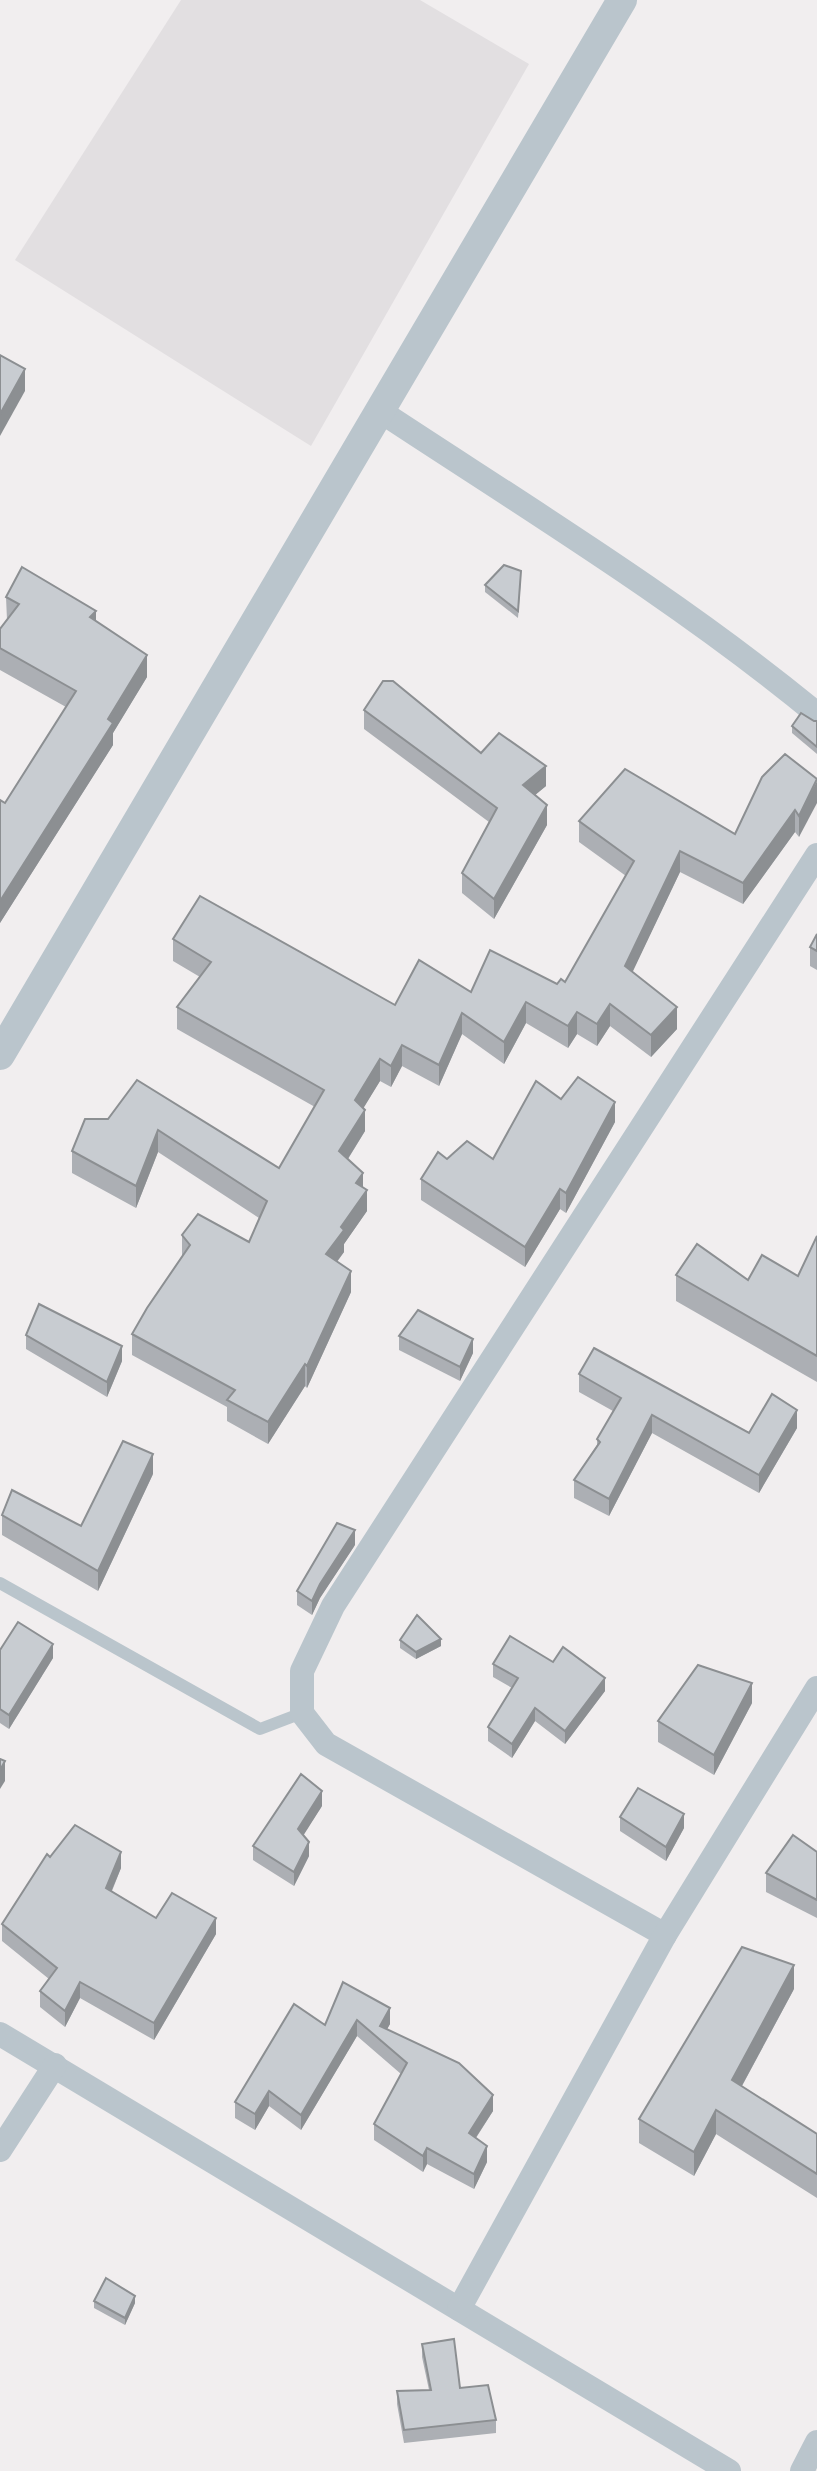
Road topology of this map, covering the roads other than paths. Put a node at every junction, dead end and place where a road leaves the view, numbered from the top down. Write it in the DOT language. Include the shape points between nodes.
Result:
graph roads {
  1 [pos="622,0"];
  2 [pos="380,411"];
  3 [pos="817,714"];
  4 [pos="817,855"];
  5 [pos="0,1055"];
  6 [pos="0,1583"];
  7 [pos="817,1688"];
  8 [pos="302,1713"];
  9 [pos="665,1935"];
  10 [pos="0,2034"];
  11 [pos="55,2065"];
  12 [pos="0,2150"];
  13 [pos="459,2309"];
  14 [pos="817,2442"];
  15 [pos="729,2471"];
  16 [pos="802,2471"];
  1 -- 2 [label="street"];
  2 -- 3 [label="street" via="683,612"];
  2 -- 5 [label="street"];
  4 -- 8 [label="street" via="333,1606 302,1671"];
  6 -- 8 [label="lane" via="260,1729"];
  7 -- 9 [label="street"];
  8 -- 9 [label="street" via="326,1744"];
  9 -- 13 [label="street"];
  10 -- 11 [label="street"];
  11 -- 12 [label="street"];
  11 -- 13 [label="street"];
  13 -- 15 [label="street"];
  14 -- 16 [label="street"];
}
